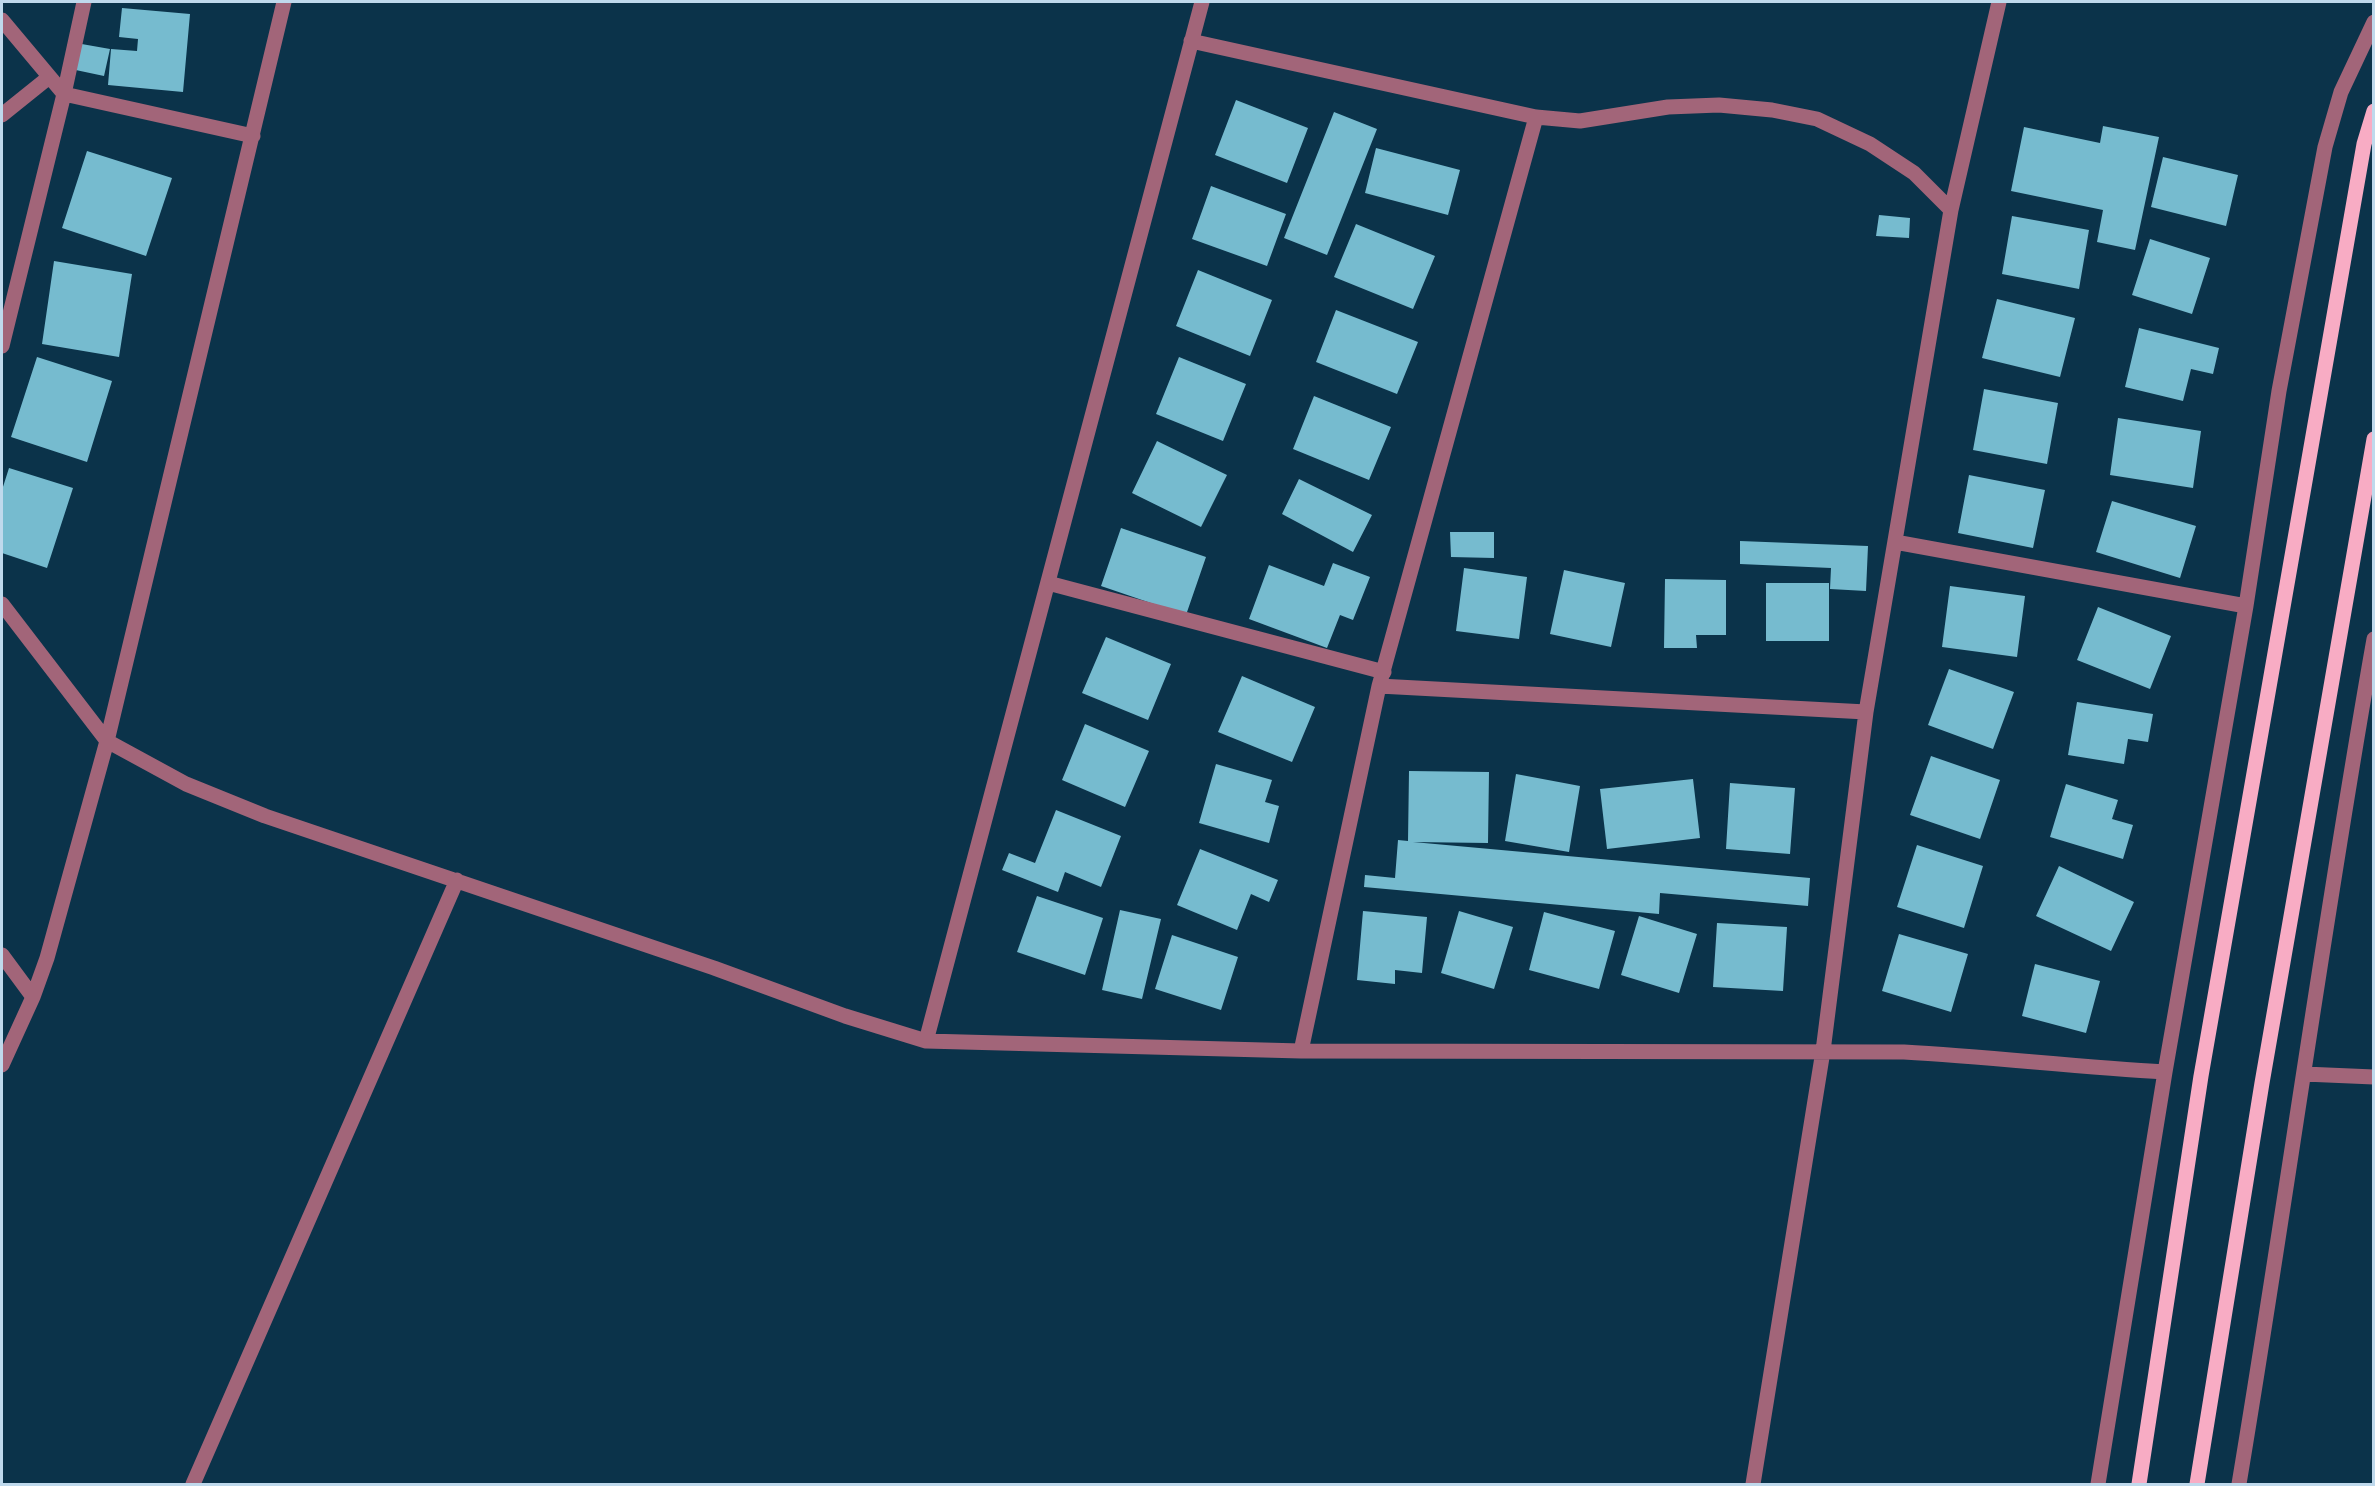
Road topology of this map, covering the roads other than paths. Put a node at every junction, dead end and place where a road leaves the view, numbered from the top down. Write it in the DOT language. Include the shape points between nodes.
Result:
graph roads {
  1 [pos="84,2"];
  2 [pos="284,2"];
  3 [pos="1202,2"];
  4 [pos="1999,2"];
  5 [pos="2,20"];
  6 [pos="2373,22"];
  7 [pos="1191,41"];
  8 [pos="48,78"];
  9 [pos="64,94"];
  10 [pos="2373,111"];
  11 [pos="2,115"];
  12 [pos="1536,117"];
  13 [pos="253,136"];
  14 [pos="1951,210"];
  15 [pos="2,293"];
  16 [pos="12,306"];
  17 [pos="2,346"];
  18 [pos="2373,439"];
  19 [pos="1894,542"];
  20 [pos="1047,583"];
  21 [pos="2,604"];
  22 [pos="2247,606"];
  23 [pos="2373,639"];
  24 [pos="1382,679"];
  25 [pos="1866,712"];
  26 [pos="107,741"];
  27 [pos="457,880"];
  28 [pos="2,955"];
  29 [pos="33,997"];
  30 [pos="926,1041"];
  31 [pos="1301,1051"];
  32 [pos="1823,1051"];
  33 [pos="2,1065"];
  34 [pos="2165,1072"];
  35 [pos="2304,1074"];
  36 [pos="2373,1077"];
  37 [pos="193,1485"];
  38 [pos="1753,1485"];
  39 [pos="2098,1485"];
  40 [pos="2139,1485"];
  41 [pos="2198,1485"];
  42 [pos="2239,1485"];
  1 -- 9 [label="street"];
  2 -- 13 [label="street"];
  3 -- 7 [label="street"];
  4 -- 14 [label="street"];
  5 -- 8 [label="street"];
  6 -- 22 [label="street" via="2341,92 2325,147 2279,391"];
  7 -- 12 [label="street"];
  7 -- 20 [label="street"];
  8 -- 9 [label="street"];
  8 -- 11 [label="street"];
  9 -- 13 [label="street"];
  9 -- 16 [label="street"];
  10 -- 40 [label="main road" via="2364,144 2203,1064"];
  12 -- 14 [label="street" via="1580,121 1668,107 1719,105 1817,119 1870,144 1914,173"];
  12 -- 24 [label="street"];
  13 -- 26 [label="street"];
  14 -- 19 [label="street"];
  15 -- 16 [label="street"];
  16 -- 17 [label="street"];
  18 -- 41 [label="main road" via="2262,1083"];
  19 -- 22 [label="street"];
  19 -- 25 [label="street"];
  20 -- 24 [label="street"];
  20 -- 30 [label="street"];
  21 -- 26 [label="street"];
  22 -- 34 [label="street"];
  23 -- 35 [label="street" via="2338,838"];
  24 -- 25 [label="street"];
  24 -- 31 [label="street"];
  25 -- 32 [label="street"];
  26 -- 27 [label="street" via="186,784 265,816"];
  26 -- 29 [label="street"];
  27 -- 30 [label="street"];
  27 -- 37 [label="street"];
  28 -- 29 [label="street"];
  29 -- 33 [label="street"];
  30 -- 31 [label="street"];
  31 -- 32 [label="street"];
  32 -- 34 [label="street" via="1979,1056 2067,1067"];
  32 -- 38 [label="street"];
  34 -- 39 [label="street"];
  35 -- 36 [label="street"];
  35 -- 42 [label="street"];
}
